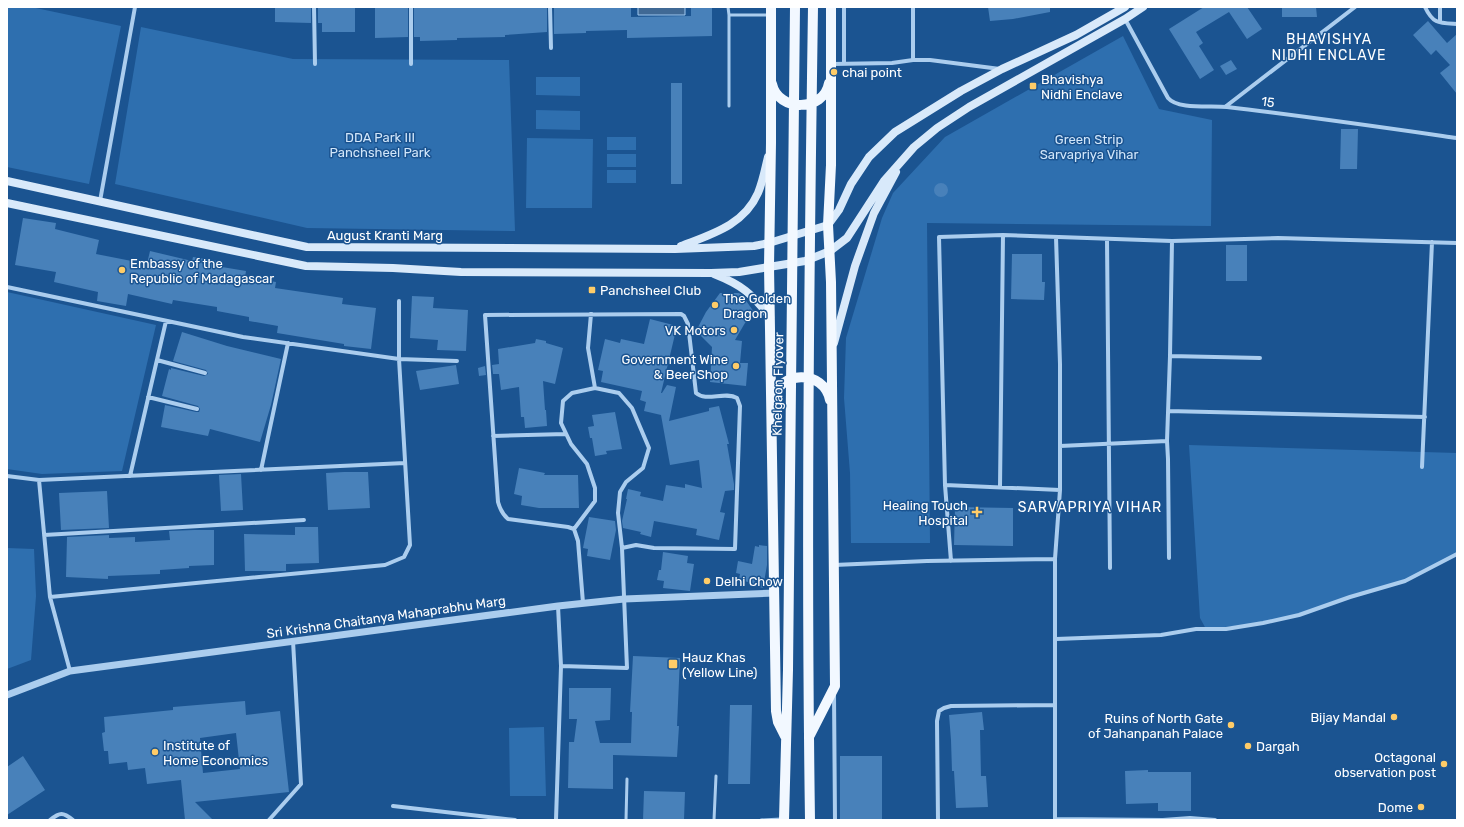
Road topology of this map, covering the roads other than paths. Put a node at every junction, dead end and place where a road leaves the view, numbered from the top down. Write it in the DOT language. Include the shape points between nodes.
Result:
graph roads {
  1 [pos="135,7"];
  2 [pos="314,7"];
  3 [pos="411,7"];
  4 [pos="550,7"];
  5 [pos="728,7"];
  6 [pos="795,7"];
  7 [pos="813,7"];
  8 [pos="831,7"];
  9 [pos="844,7"];
  10 [pos="913,7"];
  11 [pos="1143,7"];
  12 [pos="1355,7"];
  13 [pos="1425,7"];
  14 [pos="1440,7"];
  15 [pos="1122,9"];
  16 [pos="771,11"];
  17 [pos="729,15"];
  18 [pos="1125,19"];
  19 [pos="1440,22"];
  20 [pos="1457,24"];
  21 [pos="551,48"];
  22 [pos="913,60"];
  23 [pos="315,64"];
  24 [pos="411,64"];
  25 [pos="831,64"];
  26 [pos="844,64"];
  27 [pos="1002,69"];
  28 [pos="771,75"];
  29 [pos="831,76"];
  30 [pos="729,106"];
  31 [pos="1225,106"];
  32 [pos="1457,138"];
  33 [pos="771,143"];
  34 [pos="902,161"];
  35 [pos="7,181"];
  36 [pos="100,201"];
  37 [pos="7,204"];
  38 [pos="828,225"];
  39 [pos="1003,235"];
  40 [pos="1056,237"];
  41 [pos="1107,239"];
  42 [pos="1172,241"];
  43 [pos="1432,242"];
  44 [pos="769,243"];
  45 [pos="1457,244"];
  46 [pos="675,249"];
  47 [pos="830,251"];
  48 [pos="769,266"];
  49 [pos="712,273"];
  50 [pos="7,287"];
  51 [pos="399,301"];
  52 [pos="591,314"];
  53 [pos="770,317"];
  54 [pos="166,321"];
  55 [pos="288,343"];
  56 [pos="831,352"];
  57 [pos="1170,356"];
  58 [pos="1260,358"];
  59 [pos="398,359"];
  60 [pos="157,360"];
  61 [pos="457,360"];
  62 [pos="205,373"];
  63 [pos="595,388"];
  64 [pos="148,397"];
  65 [pos="771,407"];
  66 [pos="832,407"];
  67 [pos="197,409"];
  68 [pos="1168,411"];
  69 [pos="1425,417"];
  70 [pos="566,434"];
  71 [pos="493,436"];
  72 [pos="1167,441"];
  73 [pos="1109,444"];
  74 [pos="1060,446"];
  75 [pos="405,463"];
  76 [pos="1422,467"];
  77 [pos="262,470"];
  78 [pos="7,476"];
  79 [pos="130,476"];
  80 [pos="39,480"];
  81 [pos="946,485"];
  82 [pos="1000,487"];
  83 [pos="1060,490"];
  84 [pos="304,520"];
  85 [pos="574,529"];
  86 [pos="44,535"];
  87 [pos="622,548"];
  88 [pos="1457,554"];
  89 [pos="1169,558"];
  90 [pos="1055,559"];
  91 [pos="951,561"];
  92 [pos="832,565"];
  93 [pos="1110,568"];
  94 [pos="774,593"];
  95 [pos="50,597"];
  96 [pos="624,599"];
  97 [pos="583,603"];
  98 [pos="558,606"];
  99 [pos="1056,639"];
  100 [pos="293,641"];
  101 [pos="561,666"];
  102 [pos="70,671"];
  103 [pos="834,686"];
  104 [pos="7,695"];
  105 [pos="1055,705"];
  106 [pos="786,737"];
  107 [pos="809,737"];
  108 [pos="716,776"];
  109 [pos="627,779"];
  110 [pos="393,806"];
  111 [pos="784,819"];
  112 [pos="1055,819"];
  113 [pos="50,820"];
  114 [pos="73,820"];
  115 [pos="268,820"];
  116 [pos="515,820"];
  117 [pos="556,820"];
  118 [pos="626,820"];
  119 [pos="714,820"];
  120 [pos="761,820"];
  121 [pos="810,820"];
  122 [pos="835,820"];
  123 [pos="938,820"];
  124 [pos="1163,820"];
  125 [pos="1214,820"];
  1 -- 36 [label="street"];
  2 -- 23 [label="street"];
  3 -- 24 [label="street"];
  4 -- 21 [label="street"];
  5 -- 17 [label="lane"];
  6 -- 106 [label="main road, Khelgaon Flyover"];
  7 -- 107 [label="main road"];
  8 -- 25 [label="main road"];
  9 -- 26 [label="street"];
  10 -- 22 [label="street"];
  11 -- 18 [label="main road"];
  12 -- 31 [label="street"];
  13 -- 19 [label="street" via="1431,19"];
  14 -- 19 [label="street"];
  15 -- 27 [label="main road" via="1076,35"];
  16 -- 17 [label="lane"];
  16 -- 28 [label="main road"];
  17 -- 30 [label="lane"];
  18 -- 31 [label="street, 15" via="1171,102 1181,105"];
  18 -- 34 [label="main road" via="969,107 937,128"];
  19 -- 20 [label="street"];
  22 -- 26 [label="street"];
  22 -- 27 [label="street" via="955,62"];
  25 -- 26 [label="street"];
  25 -- 29 [label="main road"];
  27 -- 38 [label="main road" via="895,132 869,157"];
  28 -- 29 [label="main road" via="773,87 780,97 789,104 801,106 812,104 822,97 829,87"];
  28 -- 33 [label="main road"];
  29 -- 38 [label="main road"];
  31 -- 32 [label="street, 15"];
  33 -- 44 [label="main road"];
  33 -- 46 [label="main road" via="759,192 739,219 722,230"];
  34 -- 47 [label="main road" via="884,181 847,238"];
  34 -- 56 [label="main road" via="874,213 852,276"];
  35 -- 36 [label="main road, August Kranti Marg"];
  36 -- 46 [label="main road, August Kranti Marg" via="307,247"];
  37 -- 49 [label="main road" via="306,266 461,272"];
  38 -- 44 [label="main road, August Kranti Marg"];
  38 -- 47 [label="main road"];
  39 -- 40 [label="street"];
  39 -- 81 [label="street" via="939,237"];
  39 -- 82 [label="street"];
  40 -- 41 [label="street"];
  40 -- 74 [label="street"];
  41 -- 42 [label="street"];
  41 -- 73 [label="street"];
  42 -- 43 [label="street" via="1278,238"];
  42 -- 57 [label="street"];
  43 -- 45 [label="street"];
  43 -- 69 [label="street"];
  44 -- 46 [label="main road, August Kranti Marg"];
  44 -- 48 [label="main road"];
  47 -- 48 [label="main road" via="805,260"];
  47 -- 56 [label="main road"];
  48 -- 49 [label="main road" via="739,272"];
  48 -- 53 [label="main road"];
  49 -- 53 [label="main road" via="731,281 750,294"];
  50 -- 54 [label="street"];
  51 -- 59 [label="street"];
  52 -- 63 [label="street" via="588,348"];
  52 -- 71 [label="street" via="485,315"];
  52 -- 87 [label="street" via="684,316 688,324 696,393 701,396 735,397 740,406 735,549 654,548 636,545"];
  53 -- 65 [label="main road"];
  54 -- 55 [label="street" via="243,337"];
  54 -- 60 [label="street"];
  55 -- 59 [label="street"];
  55 -- 77 [label="street"];
  56 -- 66 [label="main road"];
  57 -- 58 [label="street"];
  57 -- 68 [label="street"];
  59 -- 61 [label="street"];
  59 -- 75 [label="street"];
  60 -- 62 [label="street"];
  60 -- 64 [label="street"];
  63 -- 70 [label="street" via="572,393 563,401 561,423"];
  63 -- 87 [label="street" via="620,393 632,408 649,448 643,468 626,482 620,492 618,513"];
  64 -- 67 [label="street"];
  64 -- 79 [label="street"];
  65 -- 66 [label="main road" via="773,395 780,385 802,376 823,385"];
  65 -- 94 [label="main road"];
  66 -- 92 [label="main road"];
  68 -- 69 [label="street"];
  68 -- 72 [label="street"];
  69 -- 76 [label="street"];
  70 -- 71 [label="street"];
  70 -- 85 [label="street" via="587,464 595,488 595,501"];
  71 -- 85 [label="street" via="498,502 503,515 508,519 568,526"];
  72 -- 73 [label="street"];
  72 -- 89 [label="street"];
  73 -- 74 [label="street"];
  73 -- 93 [label="street"];
  74 -- 83 [label="street"];
  75 -- 77 [label="street"];
  75 -- 95 [label="street" via="410,545 404,557 385,565"];
  77 -- 79 [label="street"];
  78 -- 80 [label="street"];
  79 -- 80 [label="street"];
  80 -- 86 [label="street"];
  81 -- 82 [label="street"];
  81 -- 91 [label="street"];
  82 -- 83 [label="street"];
  83 -- 90 [label="street"];
  84 -- 86 [label="street"];
  85 -- 97 [label="street" via="578,541"];
  86 -- 95 [label="street"];
  87 -- 96 [label="street"];
  88 -- 99 [label="street" via="1405,581 1299,615 1263,623 1162,635"];
  90 -- 91 [label="street"];
  90 -- 99 [label="street"];
  91 -- 92 [label="street"];
  92 -- 103 [label="main road"];
  94 -- 96 [label="street, Sri Krishna Chaitanya Mahaprabhu Marg"];
  94 -- 106 [label="main road" via="776,711 778,722"];
  95 -- 102 [label="street"];
  96 -- 97 [label="street, Sri Krishna Chaitanya Mahaprabhu Marg"];
  96 -- 101 [label="street" via="627,668"];
  97 -- 98 [label="street, Sri Krishna Chaitanya Mahaprabhu Marg"];
  98 -- 100 [label="street, Sri Krishna Chaitanya Mahaprabhu Marg"];
  98 -- 101 [label="street"];
  99 -- 105 [label="street"];
  100 -- 102 [label="street, Sri Krishna Chaitanya Mahaprabhu Marg"];
  100 -- 115 [label="street" via="301,784"];
  101 -- 117 [label="street"];
  102 -- 104 [label="street, Sri Krishna Chaitanya Mahaprabhu Marg"];
  103 -- 107 [label="main road"];
  103 -- 122 [label="street"];
  105 -- 112 [label="street"];
  105 -- 123 [label="street" via="951,706 939,711"];
  106 -- 111 [label="main road, Khelgaon Flyover"];
  107 -- 121 [label="main road"];
  108 -- 119 [label="lane"];
  109 -- 118 [label="lane"];
  110 -- 116 [label="street"];
  111 -- 120 [label="lane"];
  112 -- 124 [label="street"];
  113 -- 114 [label="street" via="63,813"];
  124 -- 125 [label="street"];
}
